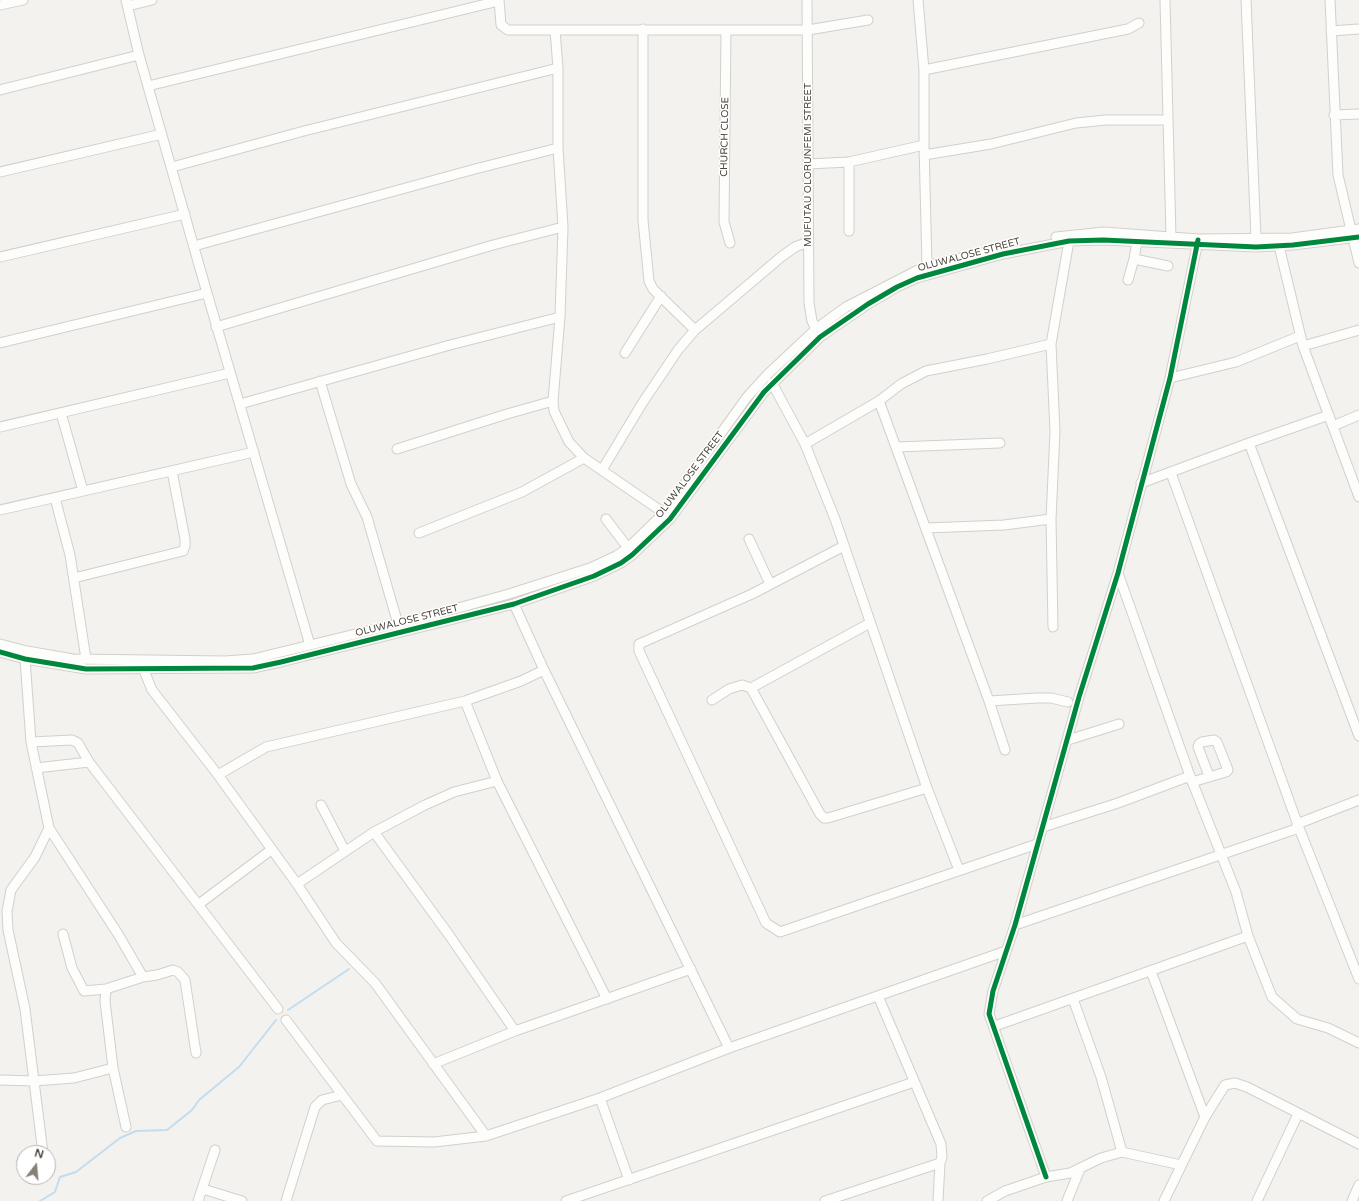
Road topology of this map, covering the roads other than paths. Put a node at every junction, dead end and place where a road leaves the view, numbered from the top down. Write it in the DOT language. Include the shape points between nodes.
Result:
graph roads {
  1 [pos="23,0"];
  2 [pos="152,0"];
  3 [pos="499,0"];
  4 [pos="807,0"];
  5 [pos="918,0"];
  6 [pos="1165,0"];
  7 [pos="1246,0"];
  8 [pos="1330,0"];
  9 [pos="127,3"];
  10 [pos="0,5"];
  11 [pos="868,20"];
  12 [pos="1139,23"];
  13 [pos="642,29"];
  14 [pos="1359,29"];
  15 [pos="555,30"];
  16 [pos="726,30"];
  17 [pos="808,30"];
  18 [pos="1331,31"];
  19 [pos="139,55"];
  20 [pos="558,68"];
  21 [pos="924,70"];
  22 [pos="148,86"];
  23 [pos="0,90"];
  24 [pos="1359,114"];
  25 [pos="1334,115"];
  26 [pos="1167,120"];
  27 [pos="162,134"];
  28 [pos="924,145"];
  29 [pos="558,148"];
  30 [pos="924,155"];
  31 [pos="849,162"];
  32 [pos="808,164"];
  33 [pos="172,167"];
  34 [pos="0,172"];
  35 [pos="185,214"];
  36 [pos="563,227"];
  37 [pos="849,231"];
  38 [pos="1355,233"];
  39 [pos="1171,236"];
  40 [pos="1256,238"];
  41 [pos="1069,241"];
  42 [pos="808,242"];
  43 [pos="1137,242"];
  44 [pos="1198,242"];
  45 [pos="730,243"];
  46 [pos="194,246"];
  47 [pos="1279,246"];
  48 [pos="0,257"];
  49 [pos="1134,260"];
  50 [pos="1359,263"];
  51 [pos="927,266"];
  52 [pos="1168,266"];
  53 [pos="1128,280"];
  54 [pos="207,294"];
  55 [pos="661,296"];
  56 [pos="560,317"];
  57 [pos="216,327"];
  58 [pos="816,329"];
  59 [pos="695,330"];
  60 [pos="1359,330"];
  61 [pos="1300,336"];
  62 [pos="0,343"];
  63 [pos="1051,344"];
  64 [pos="1304,346"];
  65 [pos="625,354"];
  66 [pos="230,373"];
  67 [pos="1170,378"];
  68 [pos="320,381"];
  69 [pos="772,383"];
  70 [pos="879,400"];
  71 [pos="553,401"];
  72 [pos="240,404"];
  73 [pos="61,413"];
  74 [pos="1329,415"];
  75 [pos="1359,415"];
  76 [pos="1333,426"];
  77 [pos="0,427"];
  78 [pos="1000,443"];
  79 [pos="1249,443"];
  80 [pos="805,444"];
  81 [pos="897,447"];
  82 [pos="397,449"];
  83 [pos="254,452"];
  84 [pos="584,458"];
  85 [pos="602,470"];
  86 [pos="172,471"];
  87 [pos="1171,473"];
  88 [pos="1141,484"];
  89 [pos="83,491"];
  90 [pos="1359,497"];
  91 [pos="55,498"];
  92 [pos="0,510"];
  93 [pos="664,513"];
  94 [pos="606,519"];
  95 [pos="1051,519"];
  96 [pos="926,528"];
  97 [pos="419,534"];
  98 [pos="749,539"];
  99 [pos="844,546"];
  100 [pos="628,548"];
  101 [pos="1118,574"];
  102 [pos="74,578"];
  103 [pos="770,584"];
  104 [pos="514,604"];
  105 [pos="398,624"];
  106 [pos="870,624"];
  107 [pos="1053,627"];
  108 [pos="374,634"];
  109 [pos="0,644"];
  110 [pos="310,645"];
  111 [pos="0,652"];
  112 [pos="25,659"];
  113 [pos="86,659"];
  114 [pos="143,668"];
  115 [pos="544,670"];
  116 [pos="751,688"];
  117 [pos="465,700"];
  118 [pos="712,700"];
  119 [pos="989,702"];
  120 [pos="1068,702"];
  121 [pos="1119,724"];
  122 [pos="1359,736"];
  123 [pos="1068,740"];
  124 [pos="31,742"];
  125 [pos="1005,750"];
  126 [pos="89,762"];
  127 [pos="36,768"];
  128 [pos="218,774"];
  129 [pos="1209,776"];
  130 [pos="1191,779"];
  131 [pos="497,781"];
  132 [pos="927,788"];
  133 [pos="1359,800"];
  134 [pos="321,805"];
  135 [pos="1298,826"];
  136 [pos="1043,827"];
  137 [pos="49,828"];
  138 [pos="374,832"];
  139 [pos="1037,844"];
  140 [pos="271,850"];
  141 [pos="345,851"];
  142 [pos="1221,855"];
  143 [pos="959,870"];
  144 [pos="297,884"];
  145 [pos="199,904"];
  146 [pos="1015,925"];
  147 [pos="63,934"];
  148 [pos="1248,936"];
  149 [pos="1006,950"];
  150 [pos="690,969"];
  151 [pos="1151,971"];
  152 [pos="143,977"];
  153 [pos="1359,979"];
  154 [pos="106,989"];
  155 [pos="878,996"];
  156 [pos="607,999"];
  157 [pos="1073,999"];
  158 [pos="278,1009"];
  159 [pos="286,1020"];
  160 [pos="995,1026"];
  161 [pos="515,1031"];
  162 [pos="1359,1043"];
  163 [pos="729,1048"];
  164 [pos="196,1053"];
  165 [pos="433,1064"];
  166 [pos="113,1068"];
  167 [pos="0,1080"];
  168 [pos="34,1081"];
  169 [pos="914,1082"];
  170 [pos="342,1095"];
  171 [pos="600,1098"];
  172 [pos="1298,1114"];
  173 [pos="1205,1117"];
  174 [pos="126,1127"];
  175 [pos="486,1136"];
  176 [pos="1359,1144"];
  177 [pos="42,1145"];
  178 [pos="215,1150"];
  179 [pos="1122,1152"];
  180 [pos="940,1163"];
  181 [pos="1181,1165"];
  182 [pos="1080,1169"];
  183 [pos="1046,1177"];
  184 [pos="629,1180"];
  185 [pos="1359,1185"];
  186 [pos="203,1190"];
  187 [pos="198,1201"];
  188 [pos="242,1201"];
  189 [pos="286,1201"];
  190 [pos="566,1201"];
  191 [pos="825,1201"];
  192 [pos="938,1201"];
  193 [pos="987,1201"];
  194 [pos="1067,1201"];
  195 [pos="1164,1201"];
  196 [pos="1257,1201"];
  197 [pos="1352,1201"];
  1 -- 10 [label="street"];
  2 -- 9 [label="street"];
  3 -- 15 [label="street" via="502,25 508,30"];
  3 -- 22 [label="street"];
  4 -- 17 [label="street, MUFUTAU OLORUNFEMI STREET"];
  5 -- 21 [label="street"];
  6 -- 26 [label="street"];
  7 -- 40 [label="street"];
  8 -- 18 [label="street"];
  9 -- 19 [label="street"];
  11 -- 17 [label="street"];
  12 -- 21 [label="street" via="1128,29"];
  13 -- 15 [label="street"];
  13 -- 16 [label="street"];
  13 -- 55 [label="street" via="643,220 650,286"];
  14 -- 18 [label="street"];
  15 -- 20 [label="street"];
  16 -- 17 [label="street"];
  16 -- 45 [label="street, CHURCH CLOSE" via="724,222"];
  17 -- 32 [label="street, MUFUTAU OLORUNFEMI STREET"];
  18 -- 25 [label="street"];
  19 -- 22 [label="street"];
  19 -- 23 [label="street"];
  20 -- 29 [label="street"];
  20 -- 33 [label="street"];
  21 -- 28 [label="street"];
  22 -- 27 [label="street"];
  24 -- 25 [label="street"];
  25 -- 38 [label="street" via="1338,174"];
  26 -- 30 [label="street" via="1106,120 1076,123 990,144"];
  26 -- 39 [label="street"];
  27 -- 33 [label="street"];
  27 -- 34 [label="street"];
  28 -- 30 [label="street"];
  28 -- 31 [label="street"];
  29 -- 36 [label="street"];
  29 -- 46 [label="street"];
  30 -- 51 [label="street"];
  31 -- 32 [label="street"];
  31 -- 37 [label="street"];
  32 -- 42 [label="street, MUFUTAU OLORUNFEMI STREET"];
  33 -- 35 [label="street"];
  35 -- 46 [label="street"];
  35 -- 48 [label="street"];
  36 -- 56 [label="street"];
  36 -- 57 [label="street" via="500,243"];
  38 -- 40 [label="street, OLUWALOSE STREET"];
  38 -- 47 [label="street, OLUWALOSE STREET"];
  38 -- 50 [label="street"];
  39 -- 44 [label="street, OLUWALOSE STREET"];
  39 -- 51 [label="street, OLUWALOSE STREET" via="1085,232"];
  40 -- 44 [label="street, OLUWALOSE STREET"];
  41 -- 43 [label="street, OLUWALOSE STREET"];
  41 -- 63 [label="street"];
  41 -- 69 [label="street, OLUWALOSE STREET" via="936,271 897,287 820,336"];
  42 -- 58 [label="street, MUFUTAU OLORUNFEMI STREET" via="809,304"];
  42 -- 59 [label="street" via="781,257"];
  43 -- 44 [label="street, OLUWALOSE STREET"];
  43 -- 49 [label="street"];
  44 -- 47 [label="street, OLUWALOSE STREET"];
  44 -- 67 [label="street"];
  46 -- 54 [label="street"];
  47 -- 61 [label="street"];
  49 -- 52 [label="street"];
  49 -- 53 [label="street"];
  51 -- 58 [label="street, OLUWALOSE STREET" via="846,307"];
  54 -- 57 [label="street"];
  54 -- 62 [label="street"];
  55 -- 59 [label="street"];
  55 -- 65 [label="street"];
  56 -- 68 [label="street" via="450,344"];
  56 -- 71 [label="street"];
  57 -- 66 [label="street"];
  58 -- 93 [label="street, OLUWALOSE STREET" via="747,396"];
  59 -- 85 [label="street" via="678,350 643,402"];
  60 -- 64 [label="street"];
  61 -- 64 [label="street"];
  61 -- 67 [label="street" via="1236,362"];
  63 -- 70 [label="street" via="926,371 901,384"];
  63 -- 95 [label="street" via="1055,446"];
  64 -- 74 [label="street"];
  66 -- 72 [label="street"];
  66 -- 73 [label="street"];
  67 -- 88 [label="street"];
  68 -- 72 [label="street"];
  68 -- 105 [label="street" via="351,484 367,517"];
  69 -- 80 [label="street"];
  69 -- 104 [label="street, OLUWALOSE STREET" via="670,519 632,555 594,576"];
  70 -- 80 [label="street"];
  70 -- 81 [label="street"];
  71 -- 82 [label="street"];
  71 -- 84 [label="street" via="563,432"];
  72 -- 83 [label="street"];
  73 -- 77 [label="street"];
  73 -- 89 [label="street"];
  74 -- 76 [label="street"];
  74 -- 79 [label="street"];
  75 -- 76 [label="street"];
  76 -- 90 [label="street"];
  78 -- 81 [label="street"];
  79 -- 87 [label="street"];
  79 -- 122 [label="street"];
  80 -- 99 [label="street"];
  81 -- 96 [label="street"];
  83 -- 86 [label="street"];
  83 -- 110 [label="street"];
  84 -- 85 [label="street"];
  84 -- 97 [label="street" via="522,492"];
  85 -- 93 [label="street"];
  86 -- 89 [label="street"];
  86 -- 102 [label="street" via="185,539 183,550"];
  87 -- 88 [label="street"];
  87 -- 135 [label="street"];
  88 -- 101 [label="street"];
  89 -- 91 [label="street"];
  91 -- 92 [label="street"];
  91 -- 102 [label="street"];
  93 -- 100 [label="street, OLUWALOSE STREET"];
  94 -- 100 [label="street"];
  95 -- 96 [label="street" via="1004,526"];
  95 -- 107 [label="street"];
  96 -- 119 [label="street"];
  98 -- 103 [label="street"];
  99 -- 103 [label="street"];
  99 -- 106 [label="street"];
  100 -- 105 [label="street, OLUWALOSE STREET" via="590,568"];
  101 -- 123 [label="street"];
  101 -- 130 [label="street"];
  102 -- 113 [label="street"];
  103 -- 143 [label="street" via="639,644 638,648 766,923 780,932"];
  104 -- 108 [label="street, OLUWALOSE STREET"];
  104 -- 115 [label="street"];
  105 -- 108 [label="street, OLUWALOSE STREET"];
  106 -- 116 [label="street"];
  106 -- 132 [label="street"];
  108 -- 110 [label="street, OLUWALOSE STREET"];
  108 -- 114 [label="street, OLUWALOSE STREET" via="253,668"];
  109 -- 113 [label="street, OLUWALOSE STREET" via="27,651"];
  110 -- 113 [label="street, OLUWALOSE STREET" via="253,660"];
  111 -- 112 [label="street, OLUWALOSE STREET"];
  112 -- 114 [label="street, OLUWALOSE STREET" via="86,669"];
  112 -- 124 [label="street"];
  114 -- 128 [label="street" via="152,690"];
  115 -- 117 [label="street" via="521,681"];
  115 -- 150 [label="street"];
  116 -- 118 [label="street" via="742,685 729,689"];
  116 -- 132 [label="street" via="824,818"];
  117 -- 128 [label="street" via="266,747"];
  117 -- 131 [label="street"];
  119 -- 120 [label="street" via="1037,698"];
  119 -- 125 [label="street"];
  121 -- 123 [label="street"];
  123 -- 136 [label="street"];
  124 -- 126 [label="street" via="75,741"];
  124 -- 127 [label="street"];
  126 -- 127 [label="street"];
  126 -- 145 [label="street"];
  127 -- 137 [label="street"];
  128 -- 140 [label="street"];
  129 -- 130 [label="street"];
  130 -- 136 [label="street"];
  130 -- 142 [label="street"];
  131 -- 138 [label="street" via="454,792"];
  131 -- 156 [label="street"];
  132 -- 143 [label="street"];
  133 -- 135 [label="street"];
  134 -- 141 [label="street"];
  135 -- 142 [label="street"];
  135 -- 153 [label="street"];
  136 -- 139 [label="street"];
  137 -- 152 [label="street"];
  137 -- 168 [label="street" via="35,857 11,890 7,911 8,930 25,1009"];
  138 -- 141 [label="street"];
  138 -- 161 [label="street"];
  139 -- 143 [label="street"];
  139 -- 146 [label="street"];
  140 -- 144 [label="street"];
  140 -- 145 [label="street"];
  141 -- 144 [label="street"];
  142 -- 146 [label="street"];
  142 -- 148 [label="street" via="1236,892"];
  144 -- 165 [label="street" via="336,943 375,983"];
  145 -- 158 [label="street"];
  146 -- 149 [label="street"];
  147 -- 154 [label="street" via="72,968 84,991"];
  148 -- 151 [label="street"];
  148 -- 162 [label="street" via="1272,997 1297,1019 1328,1028"];
  149 -- 155 [label="street"];
  149 -- 160 [label="street" via="993,990 989,1014"];
  150 -- 156 [label="street"];
  150 -- 163 [label="street"];
  151 -- 157 [label="street"];
  151 -- 173 [label="street"];
  152 -- 154 [label="street"];
  152 -- 164 [label="street" via="176,970 184,980"];
  154 -- 166 [label="street" via="105,1001"];
  155 -- 163 [label="street"];
  155 -- 169 [label="street"];
  156 -- 161 [label="street"];
  157 -- 160 [label="street"];
  157 -- 179 [label="street" via="1101,1076"];
  159 -- 170 [label="street"];
  160 -- 183 [label="street"];
  161 -- 165 [label="street"];
  163 -- 171 [label="street"];
  165 -- 175 [label="street"];
  166 -- 168 [label="street" via="74,1078"];
  166 -- 174 [label="street"];
  167 -- 168 [label="street"];
  168 -- 177 [label="street"];
  169 -- 180 [label="street" via="941,1144"];
  169 -- 184 [label="street"];
  170 -- 175 [label="street" via="377,1141 434,1142"];
  170 -- 189 [label="street" via="322,1100 315,1107"];
  171 -- 175 [label="street"];
  171 -- 184 [label="street"];
  172 -- 173 [label="street" via="1235,1083 1226,1085"];
  172 -- 176 [label="street"];
  172 -- 196 [label="street"];
  173 -- 181 [label="street"];
  178 -- 186 [label="street"];
  179 -- 181 [label="street"];
  179 -- 182 [label="street" via="1101,1158"];
  180 -- 191 [label="street"];
  180 -- 192 [label="street"];
  181 -- 195 [label="street"];
  182 -- 183 [label="street"];
  182 -- 194 [label="street"];
  183 -- 193 [label="street"];
  184 -- 190 [label="street"];
  185 -- 197 [label="street"];
  186 -- 187 [label="street"];
  186 -- 188 [label="street"];
}
